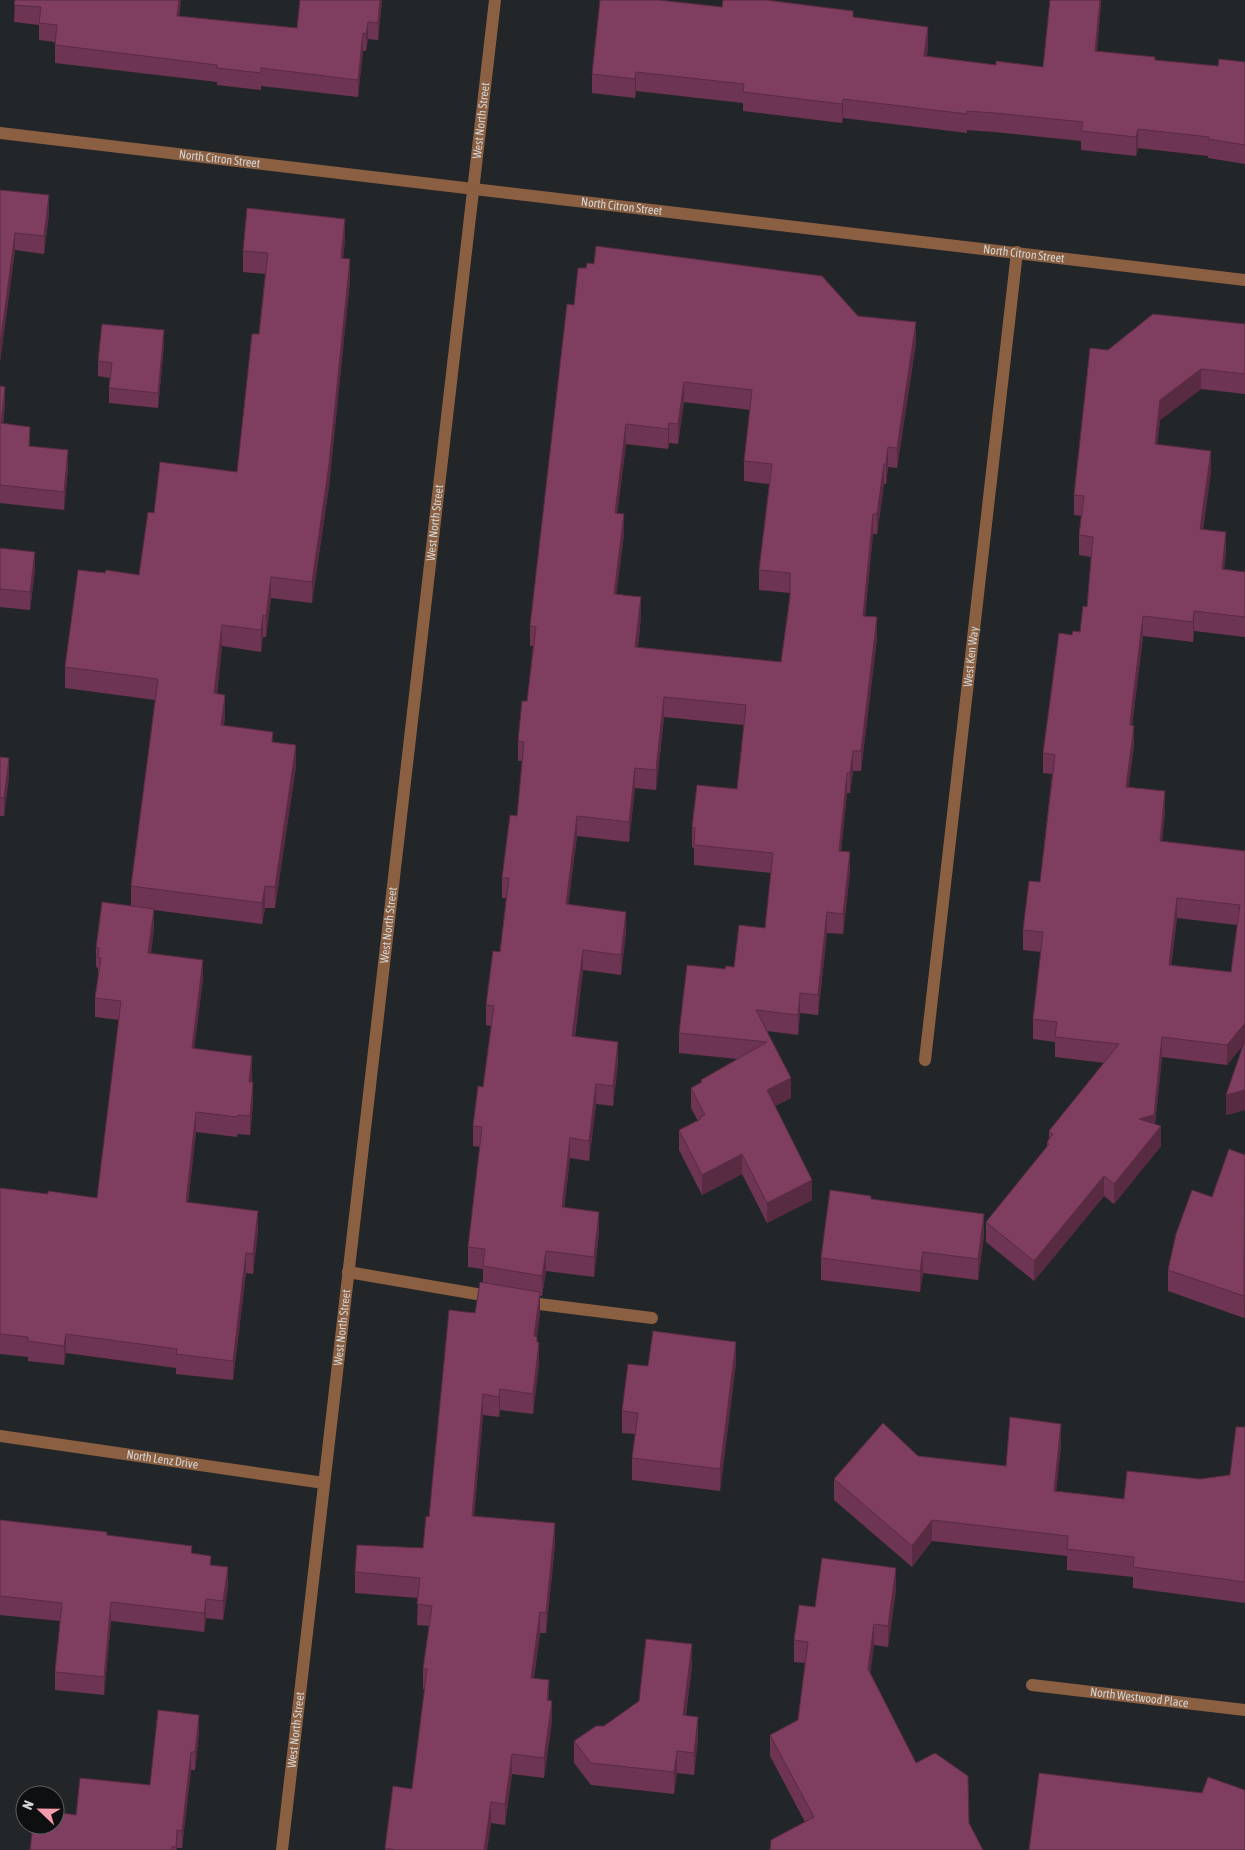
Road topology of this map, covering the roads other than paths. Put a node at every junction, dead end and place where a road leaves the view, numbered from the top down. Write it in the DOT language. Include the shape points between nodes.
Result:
graph roads {
  1 [pos="495,0"];
  2 [pos="0,133"];
  3 [pos="473,188"];
  4 [pos="1017,252"];
  5 [pos="1245,280"];
  6 [pos="926,1060"];
  7 [pos="348,1272"];
  8 [pos="652,1318"];
  9 [pos="0,1436"];
  10 [pos="324,1483"];
  11 [pos="1032,1685"];
  12 [pos="1245,1710"];
  13 [pos="282,1850"];
  1 -- 3 [label="street, West North Street"];
  2 -- 3 [label="street, North Citron Street"];
  3 -- 4 [label="street, North Citron Street"];
  3 -- 7 [label="street, West North Street"];
  4 -- 5 [label="street, North Citron Street"];
  4 -- 6 [label="street, West Ken Way"];
  7 -- 8 [label="street" via="510,1300"];
  7 -- 10 [label="street, West North Street"];
  9 -- 10 [label="street, North Lenz Drive"];
  10 -- 13 [label="street, West North Street"];
  11 -- 12 [label="street, North Westwood Place"];
}
